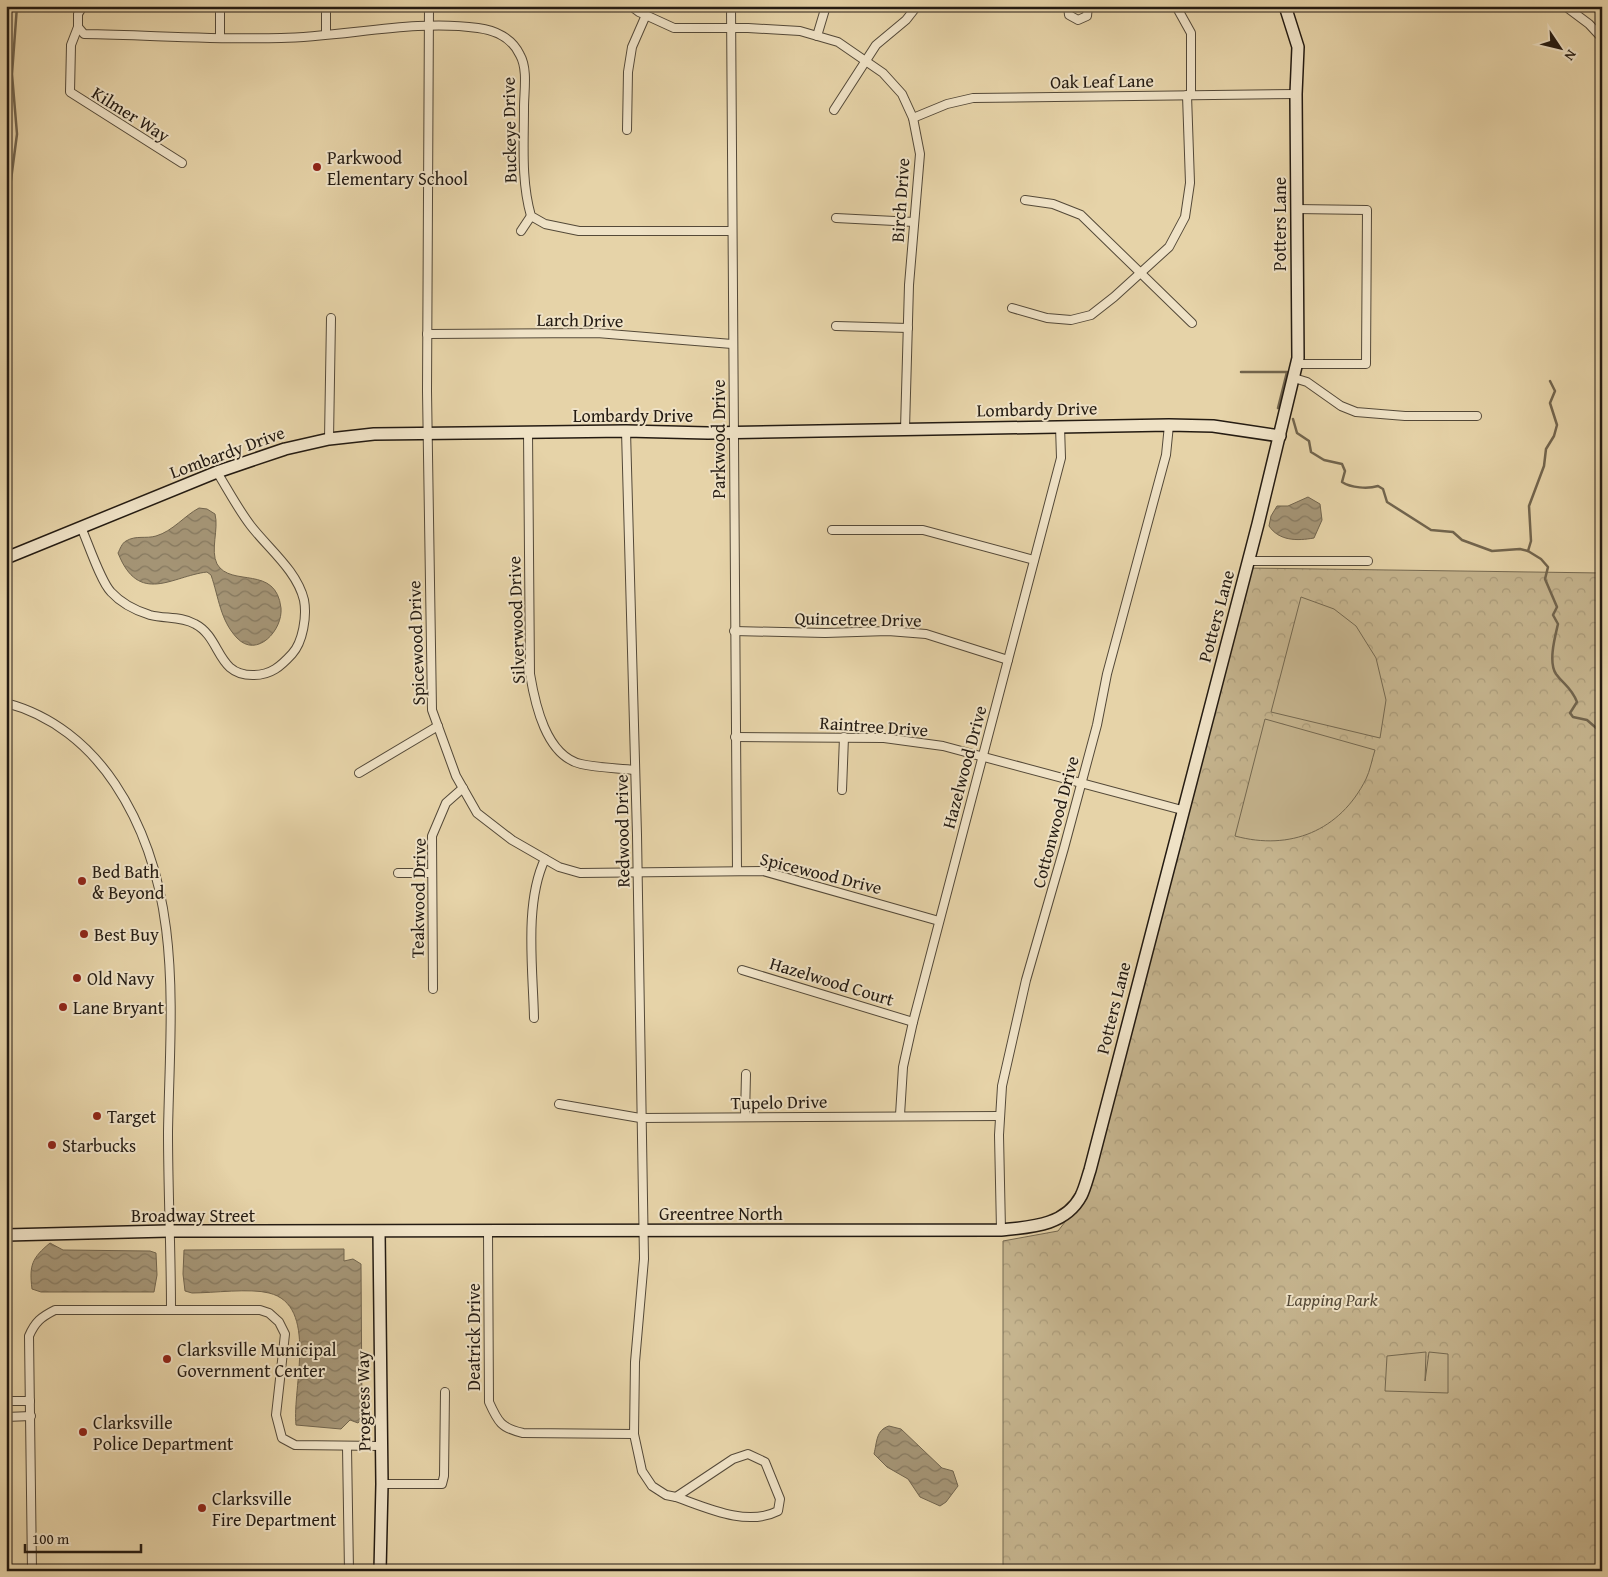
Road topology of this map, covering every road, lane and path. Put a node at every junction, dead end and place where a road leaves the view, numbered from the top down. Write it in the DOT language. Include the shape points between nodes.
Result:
graph roads {
  1 [pos="83,6"];
  2 [pos="220,6"];
  3 [pos="326,6"];
  4 [pos="428,6"];
  5 [pos="631,6"];
  6 [pos="730,6"];
  7 [pos="826,6"];
  8 [pos="917,6"];
  9 [pos="1068,6"];
  10 [pos="1176,6"];
  11 [pos="1285,6"];
  12 [pos="1565,6"];
  13 [pos="1091,7"];
  14 [pos="646,15"];
  15 [pos="428,26"];
  16 [pos="78,28"];
  17 [pos="730,29"];
  18 [pos="326,34"];
  19 [pos="817,36"];
  20 [pos="220,37"];
  21 [pos="1602,38"];
  22 [pos="866,61"];
  23 [pos="1296,94"];
  24 [pos="1189,95"];
  25 [pos="834,110"];
  26 [pos="913,118"];
  27 [pos="627,130"];
  28 [pos="182,164"];
  29 [pos="1025,200"];
  30 [pos="1296,209"];
  31 [pos="531,216"];
  32 [pos="836,218"];
  33 [pos="914,222"];
  34 [pos="521,231"];
  35 [pos="732,231"];
  36 [pos="1139,272"];
  37 [pos="1012,308"];
  38 [pos="330,318"];
  39 [pos="1192,323"];
  40 [pos="836,326"];
  41 [pos="908,328"];
  42 [pos="427,334"];
  43 [pos="732,344"];
  44 [pos="1297,364"];
  45 [pos="1294,378"];
  46 [pos="1477,416"];
  47 [pos="1169,425"];
  48 [pos="1060,426"];
  49 [pos="905,428"];
  50 [pos="626,431"];
  51 [pos="528,432"];
  52 [pos="733,432"];
  53 [pos="428,434"];
  54 [pos="1280,436"];
  55 [pos="329,438"];
  56 [pos="217,472"];
  57 [pos="80,527"];
  58 [pos="832,530"];
  59 [pos="6,558"];
  60 [pos="1034,560"];
  61 [pos="1249,561"];
  62 [pos="1368,561"];
  63 [pos="734,631"];
  64 [pos="1008,660"];
  65 [pos="6,702"];
  66 [pos="438,726"];
  67 [pos="735,737"];
  68 [pos="844,737"];
  69 [pos="982,756"];
  70 [pos="635,770"];
  71 [pos="359,773"];
  72 [pos="1081,782"];
  73 [pos="463,788"];
  74 [pos="842,790"];
  75 [pos="1182,810"];
  76 [pos="545,859"];
  77 [pos="638,871"];
  78 [pos="737,871"];
  79 [pos="398,873"];
  80 [pos="432,873"];
  81 [pos="939,921"];
  82 [pos="742,970"];
  83 [pos="433,989"];
  84 [pos="534,1018"];
  85 [pos="913,1022"];
  86 [pos="746,1074"];
  87 [pos="559,1104"];
  88 [pos="900,1116"];
  89 [pos="1000,1116"];
  90 [pos="745,1117"];
  91 [pos="640,1118"];
  92 [pos="1061,1217"];
  93 [pos="643,1230"];
  94 [pos="1001,1230"];
  95 [pos="168,1232"];
  96 [pos="379,1232"];
  97 [pos="488,1232"];
  98 [pos="6,1235"];
  99 [pos="171,1309"];
  100 [pos="445,1392"];
  101 [pos="30,1397"];
  102 [pos="6,1401"];
  103 [pos="31,1416"];
  104 [pos="6,1417"];
  105 [pos="634,1434"];
  106 [pos="381,1446"];
  107 [pos="348,1447"];
  108 [pos="382,1484"];
  109 [pos="676,1497"];
  110 [pos="32,1571"];
  111 [pos="349,1571"];
  112 [pos="380,1571"];
  1 -- 16 [label="street, Kilmer Way" via="78,14"];
  2 -- 20 [label="street"];
  3 -- 18 [label="street"];
  4 -- 15 [label="street, Spicewood Drive"];
  5 -- 14 [label="street, Birch Drive"];
  6 -- 17 [label="street, Parkwood Drive"];
  7 -- 19 [label="street"];
  8 -- 22 [label="street" via="906,20 876,45"];
  9 -- 13 [label="street" via="1069,15 1075,20 1084,18"];
  10 -- 24 [label="street" via="1191,33"];
  11 -- 23 [label="main road, Potters Lane" via="1298,47"];
  12 -- 21 [label="street"];
  14 -- 17 [label="street, Birch Drive" via="674,28"];
  14 -- 27 [label="street" via="632,47"];
  15 -- 18 [label="street, Buckeye Drive"];
  15 -- 31 [label="street, Buckeye Drive" via="480,28 507,37 521,56 525,80 524,167"];
  15 -- 42 [label="street, Spicewood Drive"];
  16 -- 20 [label="street, Buckeye Drive" via="84,34"];
  16 -- 28 [label="street, Kilmer Way" via="71,45 70,92"];
  17 -- 19 [label="street, Birch Drive" via="800,32"];
  17 -- 35 [label="street, Parkwood Drive"];
  18 -- 20 [label="street, Buckeye Drive" via="282,38"];
  19 -- 22 [label="street, Birch Drive" via="838,42"];
  22 -- 25 [label="street"];
  22 -- 26 [label="street, Birch Drive" via="883,73 902,94"];
  23 -- 24 [label="street, Oak Leaf Lane"];
  23 -- 30 [label="main road, Potters Lane"];
  24 -- 26 [label="street, Oak Leaf Lane" via="973,98 947,104"];
  24 -- 36 [label="street" via="1190,183 1185,217 1169,247"];
  26 -- 33 [label="street, Birch Drive" via="920,154"];
  29 -- 36 [label="street" via="1053,204 1080,215"];
  30 -- 44 [label="main road, Potters Lane"];
  30 -- 44 [label="street" via="1367,210 1368,294 1366,364"];
  31 -- 34 [label="street"];
  31 -- 35 [label="street" via="545,224 579,231"];
  32 -- 33 [label="street"];
  33 -- 41 [label="street, Birch Drive"];
  35 -- 43 [label="street, Parkwood Drive"];
  36 -- 37 [label="street" via="1114,298 1084,317 1071,320 1047,318"];
  36 -- 39 [label="street"];
  38 -- 55 [label="street"];
  40 -- 41 [label="street"];
  41 -- 49 [label="street, Birch Drive"];
  42 -- 43 [label="street, Larch Drive" via="597,333"];
  42 -- 53 [label="street, Spicewood Drive"];
  43 -- 52 [label="street, Parkwood Drive"];
  44 -- 45 [label="main road, Potters Lane"];
  45 -- 46 [label="street" via="1307,382 1341,406 1356,412"];
  45 -- 54 [label="main road, Potters Lane"];
  47 -- 48 [label="main road, Lombardy Drive"];
  47 -- 54 [label="main road, Lombardy Drive" via="1213,426"];
  47 -- 72 [label="street, Cottonwood Drive" via="1166,455"];
  48 -- 49 [label="main road, Lombardy Drive"];
  48 -- 60 [label="street, Hazelwood Drive" via="1061,458"];
  49 -- 52 [label="main road, Lombardy Drive"];
  50 -- 51 [label="main road, Lombardy Drive"];
  50 -- 52 [label="main road, Lombardy Drive"];
  50 -- 70 [label="street, Redwood Drive"];
  51 -- 53 [label="main road, Lombardy Drive"];
  51 -- 70 [label="street, Silverwood Drive" via="530,674 535,704 552,741 564,755 580,764"];
  52 -- 63 [label="street, Parkwood Drive"];
  53 -- 55 [label="main road, Lombardy Drive"];
  53 -- 66 [label="street, Spicewood Drive" via="432,710"];
  54 -- 61 [label="main road, Potters Lane"];
  55 -- 56 [label="main road, Lombardy Drive"];
  56 -- 57 [label="main road, Lombardy Drive"];
  56 -- 57 [label="street" via="248,521 294,578 304,600 304,631 295,651 279,668 263,675 242,676 225,664 208,636 196,624 180,618 151,615 122,602 110,591"];
  57 -- 59 [label="main road, Lombardy Drive"];
  58 -- 60 [label="street" via="923,530"];
  60 -- 64 [label="street, Hazelwood Drive"];
  61 -- 62 [label="street"];
  61 -- 75 [label="main road, Potters Lane"];
  63 -- 64 [label="street, Quincetree Drive" via="926,634"];
  63 -- 67 [label="street, Parkwood Drive"];
  64 -- 69 [label="street, Hazelwood Drive"];
  65 -- 95 [label="street" via="40,714 73,736 103,766 128,803 158,877 170,968"];
  66 -- 71 [label="street"];
  66 -- 73 [label="street, Spicewood Drive"];
  67 -- 68 [label="street, Raintree Drive"];
  67 -- 78 [label="street, Parkwood Drive"];
  68 -- 69 [label="street, Raintree Drive" via="884,738 943,746"];
  68 -- 74 [label="street"];
  69 -- 72 [label="street, Raintree Drive"];
  69 -- 81 [label="street, Hazelwood Drive"];
  70 -- 77 [label="street, Redwood Drive"];
  72 -- 75 [label="street, Raintree Drive"];
  72 -- 89 [label="street, Cottonwood Drive" via="1026,980 1002,1086"];
  73 -- 76 [label="street, Spicewood Drive" via="477,813 512,840"];
  73 -- 80 [label="street, Teakwood Drive" via="446,803 434,828"];
  75 -- 92 [label="main road, Potters Lane" via="1090,1170 1080,1197"];
  76 -- 77 [label="street, Spicewood Drive" via="580,873"];
  76 -- 84 [label="street" via="532,899"];
  77 -- 78 [label="street, Spicewood Drive"];
  77 -- 91 [label="street, Redwood Drive"];
  78 -- 81 [label="street, Spicewood Drive" via="763,870"];
  79 -- 80 [label="street"];
  80 -- 83 [label="street, Teakwood Drive"];
  81 -- 85 [label="street, Hazelwood Drive"];
  82 -- 85 [label="street, Hazelwood Court"];
  85 -- 88 [label="street, Hazelwood Drive" via="903,1068"];
  86 -- 90 [label="street"];
  87 -- 91 [label="street, Tupelo Drive"];
  88 -- 89 [label="street, Tupelo Drive"];
  88 -- 90 [label="street, Tupelo Drive"];
  89 -- 94 [label="street, Cottonwood Drive"];
  90 -- 91 [label="street, Tupelo Drive"];
  91 -- 93 [label="street, Redwood Drive"];
  92 -- 94 [label="main road, Greentree North" via="1041,1226"];
  93 -- 94 [label="main road, Greentree North"];
  93 -- 97 [label="main road, Greentree North"];
  93 -- 105 [label="street, Redwood Drive"];
  95 -- 96 [label="main road, Broadway Street"];
  95 -- 98 [label="main road, Broadway Street"];
  95 -- 99 [label="street"];
  96 -- 97 [label="main road, Greentree North"];
  96 -- 106 [label="main road, Progress Way"];
  97 -- 105 [label="street, Deatrick Drive" via="489,1402 500,1424 523,1433"];
  99 -- 101 [label="street" via="55,1310 41,1317 29,1336"];
  99 -- 107 [label="street" via="239,1308 270,1313 285,1334 276,1415 282,1438 294,1446"];
  100 -- 108 [label="street, Deatrick Drive" via="442,1484"];
  101 -- 102 [label="street"];
  101 -- 103 [label="street"];
  103 -- 104 [label="street"];
  103 -- 110 [label="street"];
  105 -- 109 [label="street, Redwood Drive" via="642,1471 652,1486"];
  106 -- 107 [label="street"];
  106 -- 108 [label="main road, Progress Way"];
  107 -- 111 [label="street"];
  108 -- 112 [label="main road, Progress Way"];
  109 -- 109 [label="street, Redwood Drive" via="721,1514 766,1517 778,1511 780,1498 765,1462 748,1454 733,1459"];
}
